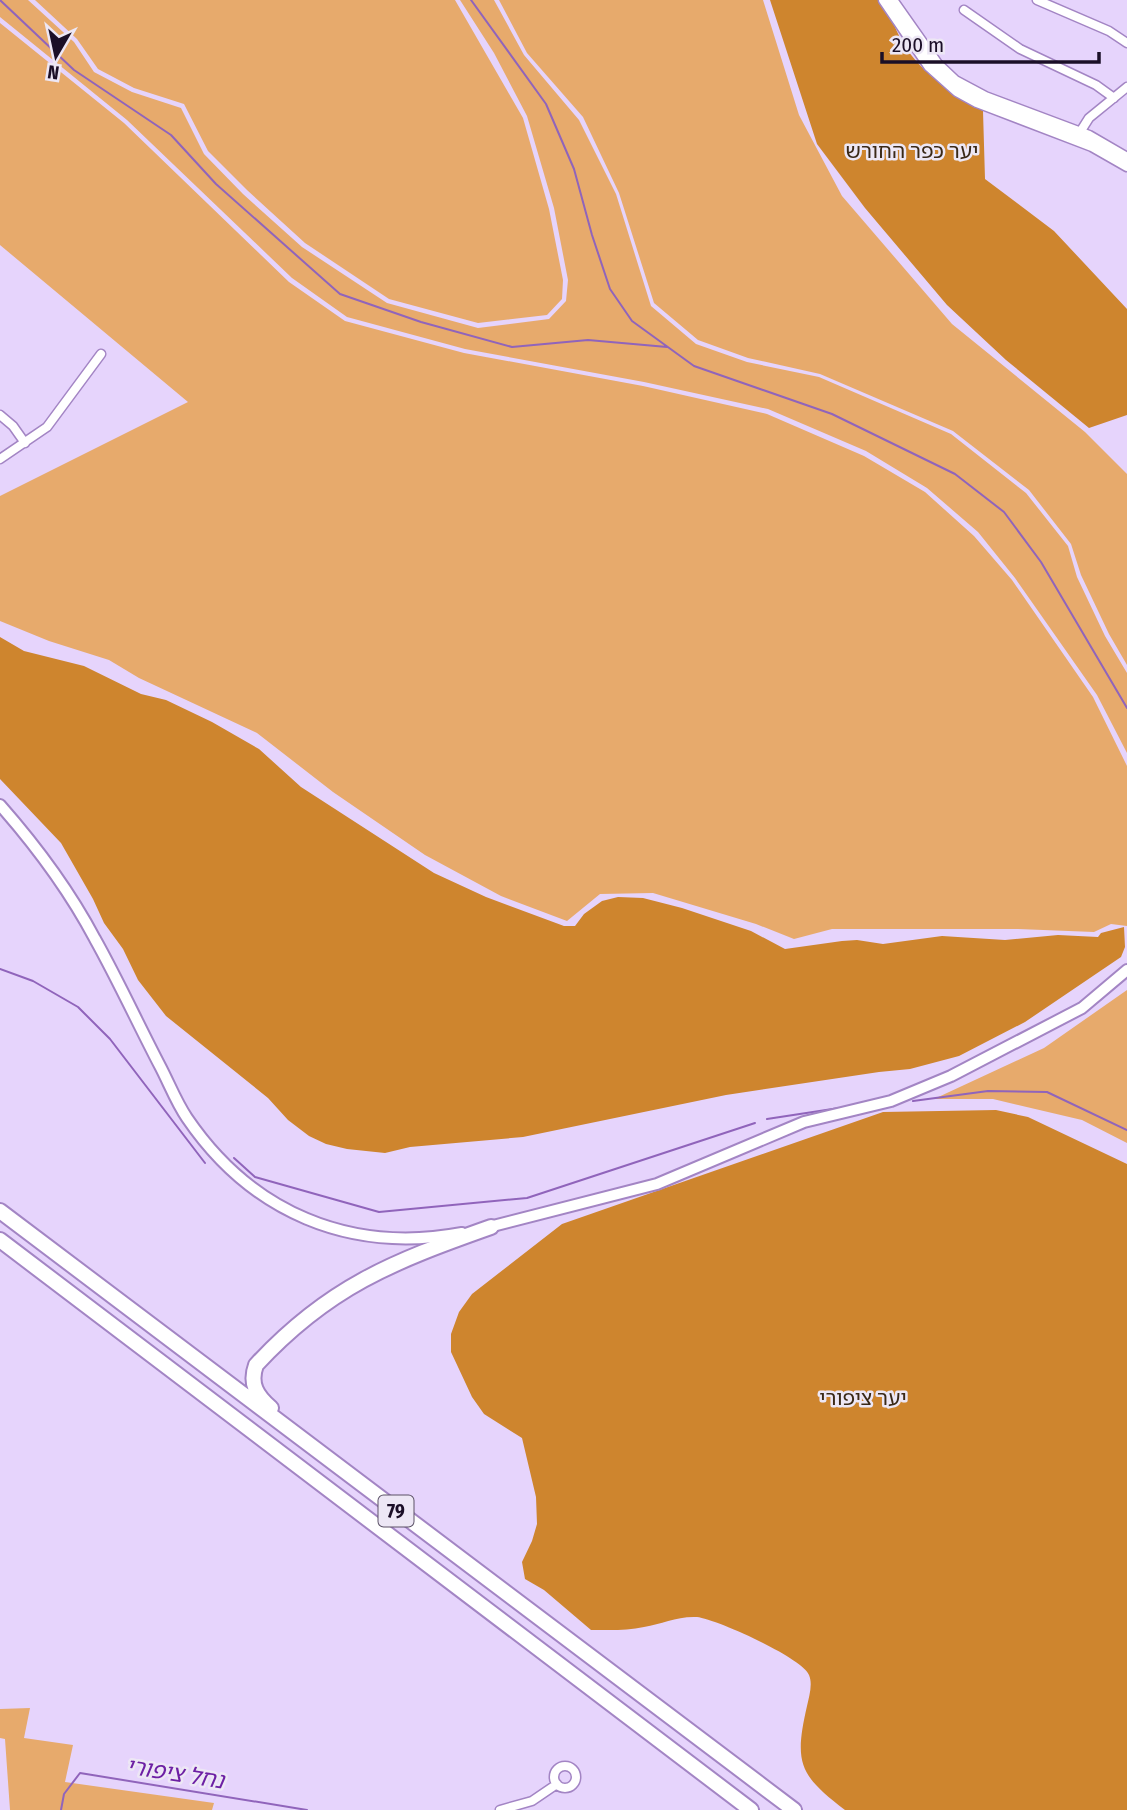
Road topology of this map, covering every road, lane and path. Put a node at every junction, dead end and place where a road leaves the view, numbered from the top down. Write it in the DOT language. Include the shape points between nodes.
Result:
graph roads {
  1 [pos="884,0"];
  2 [pos="892,0"];
  3 [pos="1037,0"];
  4 [pos="964,10"];
  5 [pos="1127,43"];
  6 [pos="1127,87"];
  7 [pos="1114,98"];
  8 [pos="1077,136"];
  9 [pos="1127,158"];
  10 [pos="1127,166"];
  11 [pos="101,354"];
  12 [pos="0,415"];
  13 [pos="25,443"];
  14 [pos="0,459"];
  15 [pos="0,805"];
  16 [pos="1127,970"];
  17 [pos="0,1211"];
  18 [pos="491,1227"];
  19 [pos="0,1240"];
  20 [pos="362,1486"];
  21 [pos="557,1784"];
  22 [pos="500,1810"];
  23 [pos="751,1810"];
  24 [pos="794,1810"];
  1 -- 8 [label="street" via="925,60 957,91"];
  2 -- 8 [label="street" via="937,64 955,81"];
  3 -- 5 [label="street"];
  4 -- 7 [label="street" via="1020,49"];
  6 -- 7 [label="street"];
  7 -- 8 [label="street" via="1089,118"];
  8 -- 9 [label="street"];
  8 -- 10 [label="street"];
  11 -- 13 [label="street" via="47,427"];
  12 -- 13 [label="street"];
  13 -- 14 [label="street"];
  15 -- 18 [label="main road" via="69,893 185,1115 236,1175 292,1213 348,1233 403,1239"];
  16 -- 18 [label="main road" via="1082,1008 951,1076 891,1101 804,1122 657,1184"];
  17 -- 20 [label="highway, 79"];
  18 -- 20 [label="highway" via="413,1255 348,1287 292,1329 256,1365 253,1381 260,1399"];
  19 -- 23 [label="highway, 79"];
  20 -- 24 [label="highway, 79"];
  21 -- 22 [label="street" via="532,1801"];
}
